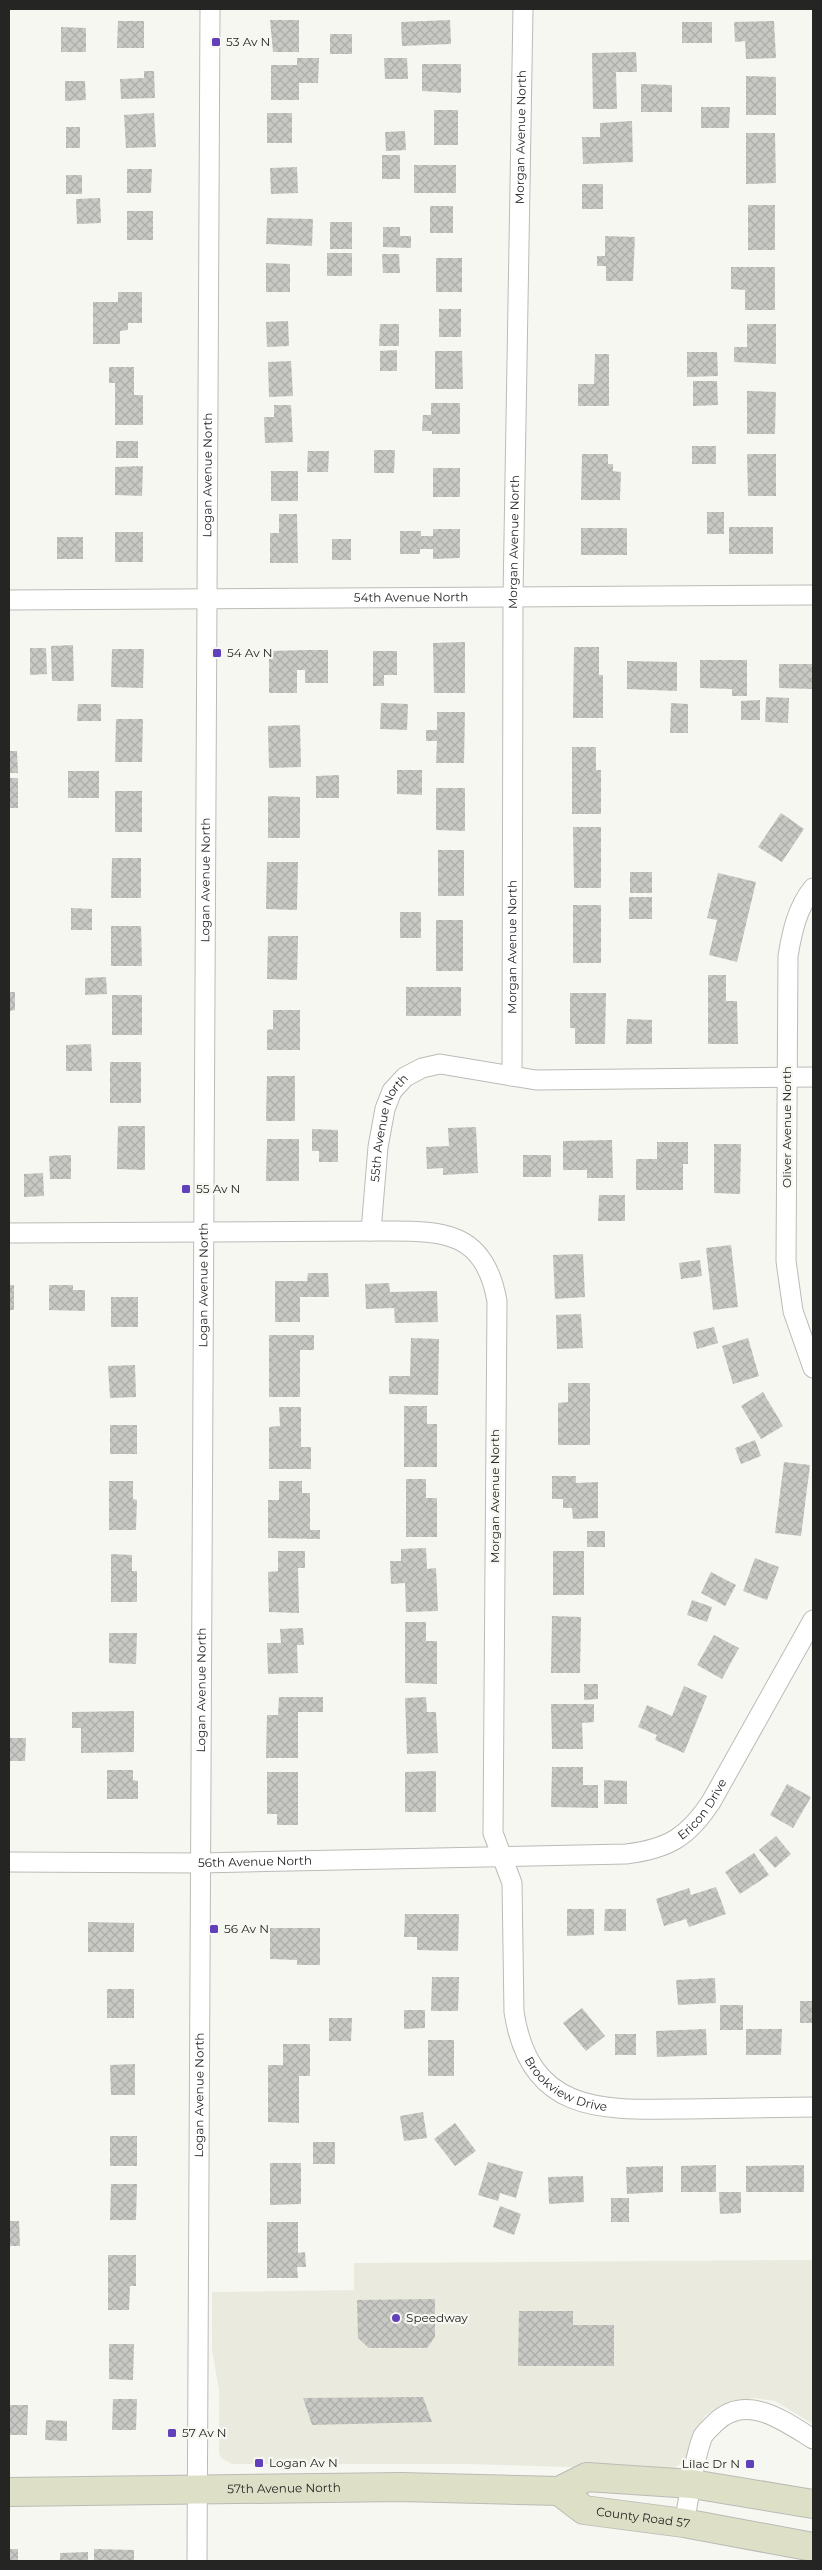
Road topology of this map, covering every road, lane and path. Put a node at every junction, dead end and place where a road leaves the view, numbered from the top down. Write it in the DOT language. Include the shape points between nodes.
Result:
graph roads {
  1 [pos="210,9"];
  2 [pos="523,9"];
  3 [pos="813,595"];
  4 [pos="513,597"];
  5 [pos="207,599"];
  6 [pos="9,600"];
  7 [pos="813,888"];
  8 [pos="512,1076"];
  9 [pos="788,1077"];
  10 [pos="813,1077"];
  11 [pos="203,1231"];
  12 [pos="371,1231"];
  13 [pos="9,1233"];
  14 [pos="813,1368"];
  15 [pos="813,1620"];
  16 [pos="501,1855"];
  17 [pos="9,1862"];
  18 [pos="200,1863"];
  19 [pos="813,2107"];
  20 [pos="813,2440"];
  21 [pos="692,2484"];
  22 [pos="197,2489"];
  23 [pos="559,2491"];
  24 [pos="9,2492"];
  25 [pos="813,2504"];
  26 [pos="684,2523"];
  27 [pos="813,2547"];
  28 [pos="197,2561"];
  1 -- 5 [label="street, Logan Avenue North"];
  2 -- 4 [label="street, Morgan Avenue North"];
  3 -- 4 [label="street, 54th Avenue North"];
  4 -- 5 [label="street, 54th Avenue North"];
  4 -- 8 [label="street, Morgan Avenue North"];
  5 -- 6 [label="street, 54th Avenue North"];
  5 -- 11 [label="street, Logan Avenue North"];
  7 -- 9 [label="street, Oliver Avenue North" via="793,926 788,956"];
  8 -- 9 [label="street, 55th Avenue North" via="536,1080"];
  8 -- 12 [label="street, 55th Avenue North" via="440,1064 422,1068 405,1077 392,1091 380,1125"];
  9 -- 10 [label="street, 55th Avenue North"];
  9 -- 14 [label="street, Oliver Avenue North" via="786,1261 793,1311"];
  11 -- 12 [label="street"];
  11 -- 13 [label="street"];
  11 -- 18 [label="street, Logan Avenue North"];
  12 -- 16 [label="street, Morgan Avenue North" via="422,1232 468,1243 483,1259 493,1278 497,1300 493,1833"];
  15 -- 16 [label="street, Ericon Drive" via="711,1802 697,1824 676,1840 652,1851 626,1854"];
  16 -- 18 [label="street, 56th Avenue North"];
  16 -- 19 [label="street, Brookview Drive" via="512,1883 516,2027 527,2058 548,2083 581,2102 612,2110"];
  17 -- 18 [label="street, 56th Avenue North"];
  18 -- 22 [label="street, Logan Avenue North"];
  20 -- 21 [label="street" via="771,2415 745,2409 729,2411 704,2435"];
  21 -- 23 [label="street" via="586,2477"];
  21 -- 25 [label="street"];
  21 -- 26 [label="street"];
  22 -- 23 [label="street, 57th Avenue North"];
  22 -- 24 [label="street, 57th Avenue North"];
  22 -- 28 [label="street, Logan Avenue North"];
  23 -- 26 [label="street, County Road 57" via="584,2510"];
  26 -- 27 [label="street, County Road 57"];
}
